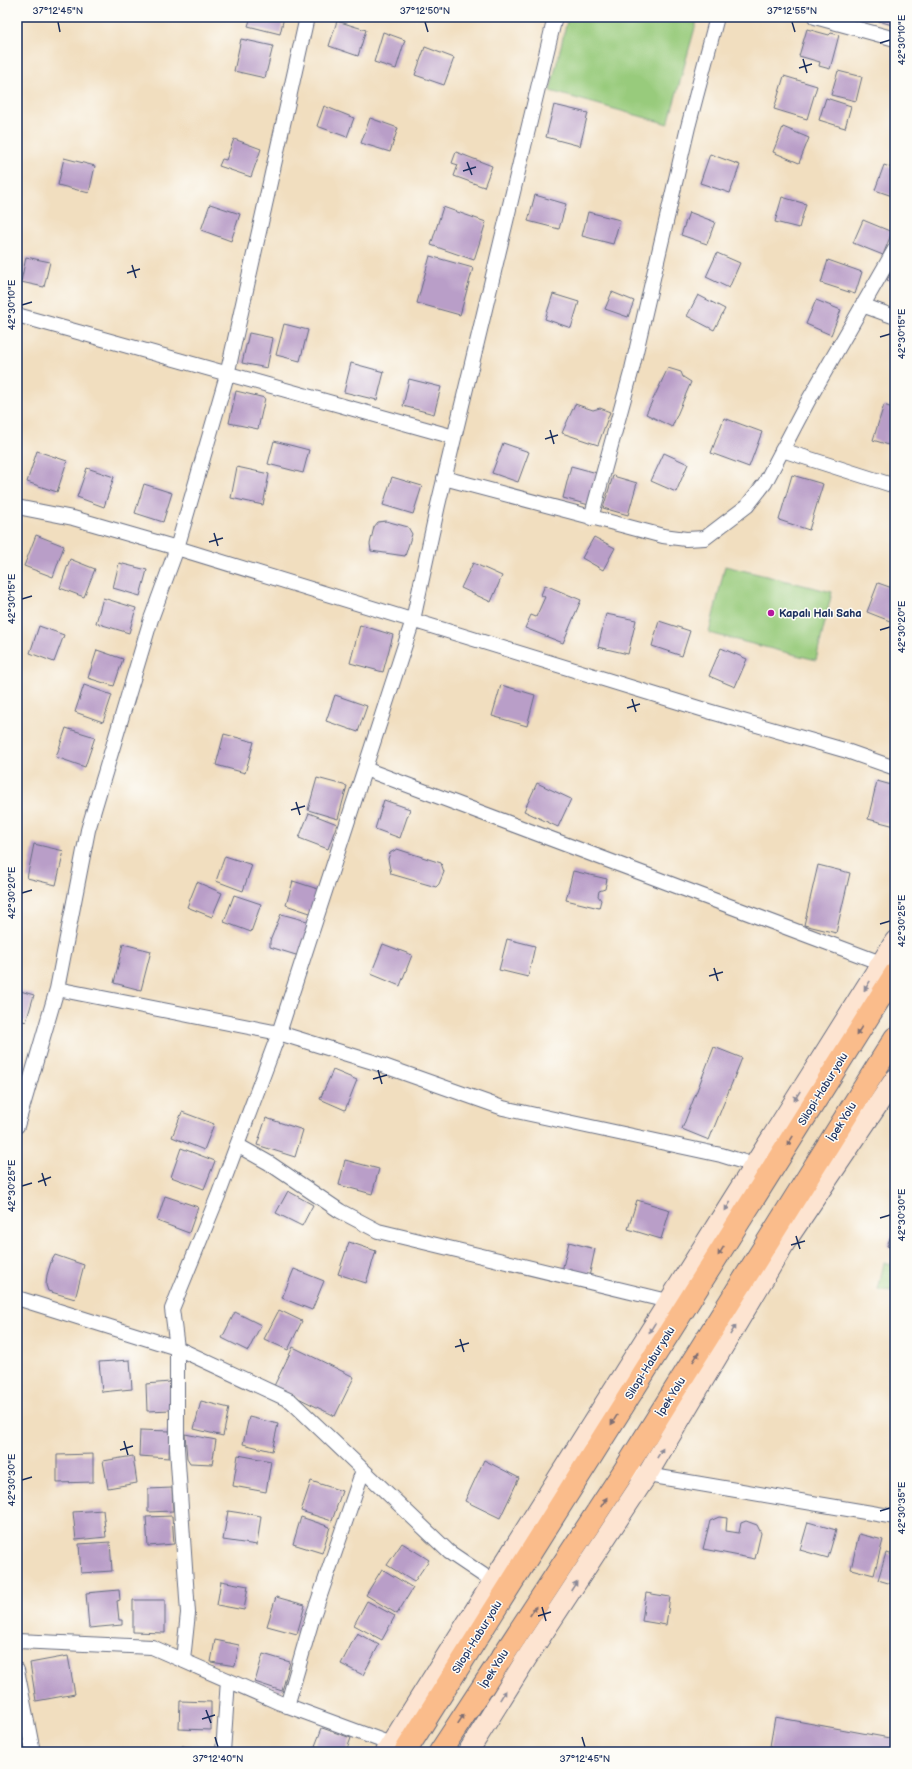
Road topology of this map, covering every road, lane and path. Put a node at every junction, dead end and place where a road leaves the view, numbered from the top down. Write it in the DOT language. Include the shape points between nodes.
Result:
graph roads {
  1 [pos="308,17"];
  2 [pos="555,17"];
  3 [pos="717,17"];
  4 [pos="815,17"];
  5 [pos="895,39"];
  6 [pos="895,248"];
  7 [pos="862,305"];
  8 [pos="17,315"];
  9 [pos="895,317"];
  10 [pos="227,375"];
  11 [pos="454,437"];
  12 [pos="782,450"];
  13 [pos="444,478"];
  14 [pos="895,486"];
  15 [pos="17,507"];
  16 [pos="591,518"];
  17 [pos="178,548"];
  18 [pos="413,620"];
  19 [pos="895,768"];
  20 [pos="365,769"];
  21 [pos="895,941"];
  22 [pos="888,969"];
  23 [pos="56,989"];
  24 [pos="279,1033"];
  25 [pos="895,1038"];
  26 [pos="895,1079"];
  27 [pos="17,1126"];
  28 [pos="237,1145"];
  29 [pos="754,1165"];
  30 [pos="17,1298"];
  31 [pos="668,1301"];
  32 [pos="177,1348"];
  33 [pos="363,1470"];
  34 [pos="624,1471"];
  35 [pos="647,1475"];
  36 [pos="895,1517"];
  37 [pos="492,1581"];
  38 [pos="17,1641"];
  39 [pos="183,1660"];
  40 [pos="17,1670"];
  41 [pos="228,1680"];
  42 [pos="286,1706"];
  43 [pos="394,1749"];
  44 [pos="33,1752"];
  45 [pos="223,1752"];
  46 [pos="440,1752"];
  47 [pos="468,1752"];
  1 -- 10 [label="street"];
  2 -- 11 [label="street"];
  3 -- 16 [label="street" via="688,127 632,369"];
  4 -- 5 [label="street"];
  6 -- 7 [label="street"];
  7 -- 9 [label="street"];
  7 -- 12 [label="street"];
  8 -- 10 [label="street"];
  10 -- 11 [label="street"];
  10 -- 17 [label="street"];
  11 -- 13 [label="street"];
  12 -- 14 [label="street"];
  12 -- 16 [label="street" via="765,483 747,506 705,538 663,536"];
  13 -- 16 [label="street"];
  13 -- 18 [label="street"];
  15 -- 17 [label="street" via="74,518"];
  17 -- 18 [label="street"];
  17 -- 23 [label="street" via="151,619 88,830"];
  18 -- 19 [label="street" via="844,750"];
  18 -- 20 [label="street"];
  20 -- 22 [label="street"];
  20 -- 24 [label="street"];
  21 -- 22 [label="street"];
  22 -- 29 [label="street, one-way"];
  22 -- 43 [label="highway, Silopi-Habur yolu, one-way"];
  23 -- 24 [label="street"];
  23 -- 27 [label="street"];
  24 -- 28 [label="street"];
  24 -- 29 [label="street" via="373,1062 502,1108 721,1155"];
  34 -- 25 [label="highway, İpek Yolu, one-way"];
  35 -- 26 [label="street, one-way" via="786,1241"];
  28 -- 31 [label="street" via="269,1163 340,1211 378,1231"];
  28 -- 32 [label="street" via="172,1309"];
  29 -- 31 [label="street, one-way"];
  30 -- 32 [label="street"];
  31 -- 37 [label="street, one-way"];
  32 -- 33 [label="street" via="291,1401"];
  32 -- 39 [label="street" via="177,1448 188,1613"];
  33 -- 37 [label="street" via="449,1552"];
  33 -- 42 [label="street" via="313,1616"];
  34 -- 35 [label="street"];
  46 -- 34 [label="highway, İpek Yolu, one-way"];
  35 -- 36 [label="street"];
  47 -- 35 [label="street, one-way"];
  37 -- 43 [label="street"];
  38 -- 39 [label="street" via="152,1647"];
  39 -- 41 [label="street"];
  40 -- 44 [label="street"];
  41 -- 42 [label="street"];
  41 -- 45 [label="street"];
  42 -- 43 [label="street"];
}
